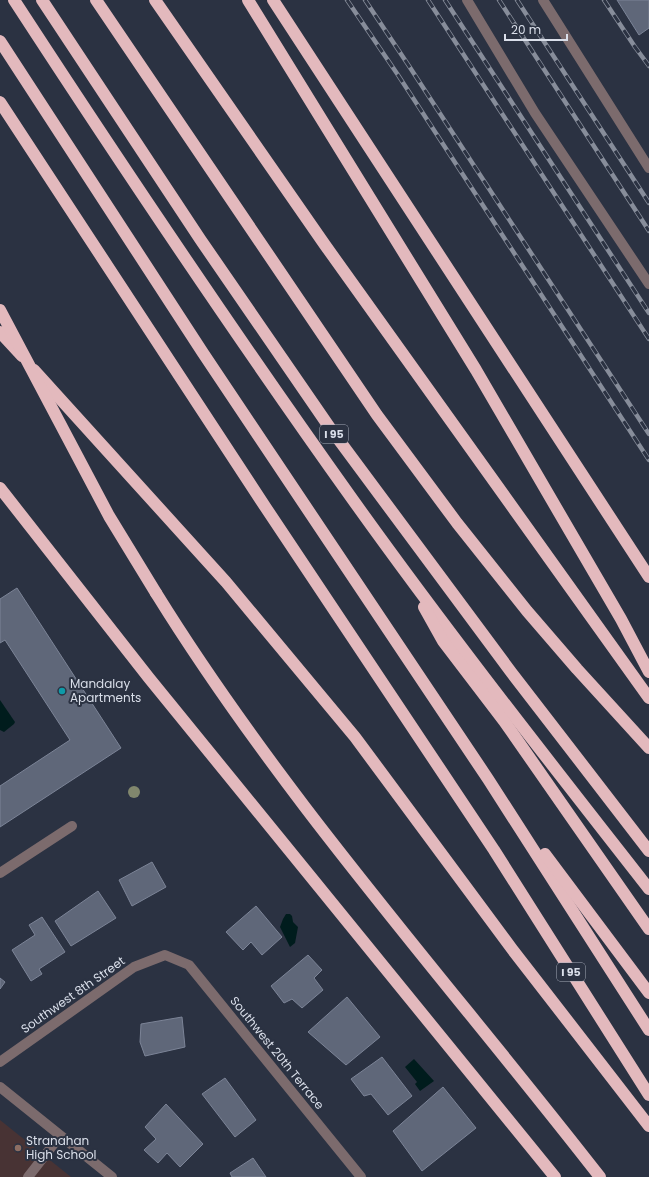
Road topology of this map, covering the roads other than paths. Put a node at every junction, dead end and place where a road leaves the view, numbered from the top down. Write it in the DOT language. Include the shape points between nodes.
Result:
graph roads {
  1 [pos="14,0"];
  2 [pos="42,0"];
  3 [pos="96,0"];
  4 [pos="155,0"];
  5 [pos="248,0"];
  6 [pos="273,0"];
  7 [pos="467,0"];
  8 [pos="544,0"];
  9 [pos="0,41"];
  10 [pos="0,102"];
  11 [pos="649,168"];
  12 [pos="649,284"];
  13 [pos="0,310"];
  14 [pos="0,332"];
  15 [pos="0,488"];
  16 [pos="400,564"];
  17 [pos="649,577"];
  18 [pos="649,672"];
  19 [pos="649,698"];
  20 [pos="649,748"];
  21 [pos="488,779"];
  22 [pos="72,826"];
  23 [pos="649,850"];
  24 [pos="0,873"];
  25 [pos="649,889"];
  26 [pos="649,929"];
  27 [pos="165,955"];
  28 [pos="649,993"];
  29 [pos="649,1030"];
  30 [pos="0,1062"];
  31 [pos="0,1087"];
  32 [pos="649,1095"];
  33 [pos="649,1126"];
  34 [pos="60,1136"];
  35 [pos="28,1177"];
  36 [pos="112,1177"];
  37 [pos="361,1177"];
  38 [pos="555,1177"];
  39 [pos="600,1177"];
  1 -- 16 [label="highway" via="181,253 310,440"];
  2 -- 23 [label="highway, I 95" via="330,428 511,672"];
  3 -- 20 [label="highway" via="377,415 457,523 527,611"];
  4 -- 19 [label="highway" via="329,252"];
  5 -- 18 [label="highway" via="476,370"];
  6 -- 17 [label="highway"];
  7 -- 12 [label="street" via="535,113"];
  8 -- 11 [label="street"];
  9 -- 21 [label="highway" via="202,353"];
  10 -- 32 [label="highway, I 95" via="494,850"];
  13 -- 39 [label="highway, bridge" via="109,516 197,658 265,755 344,857"];
  14 -- 33 [label="highway" via="226,582 355,737 512,949"];
  15 -- 38 [label="highway" via="140,666"];
  16 -- 25 [label="highway" via="507,708"];
  16 -- 26 [label="highway" via="443,641 504,721"];
  21 -- 28 [label="highway"];
  21 -- 29 [label="highway"];
  22 -- 24 [label="street"];
  27 -- 30 [label="street, Southwest 8th Street" via="134,967"];
  27 -- 37 [label="street, Southwest 20th Terrace" via="189,964"];
  31 -- 34 [label="street"];
  34 -- 35 [label="street"];
  34 -- 36 [label="street"];
}
